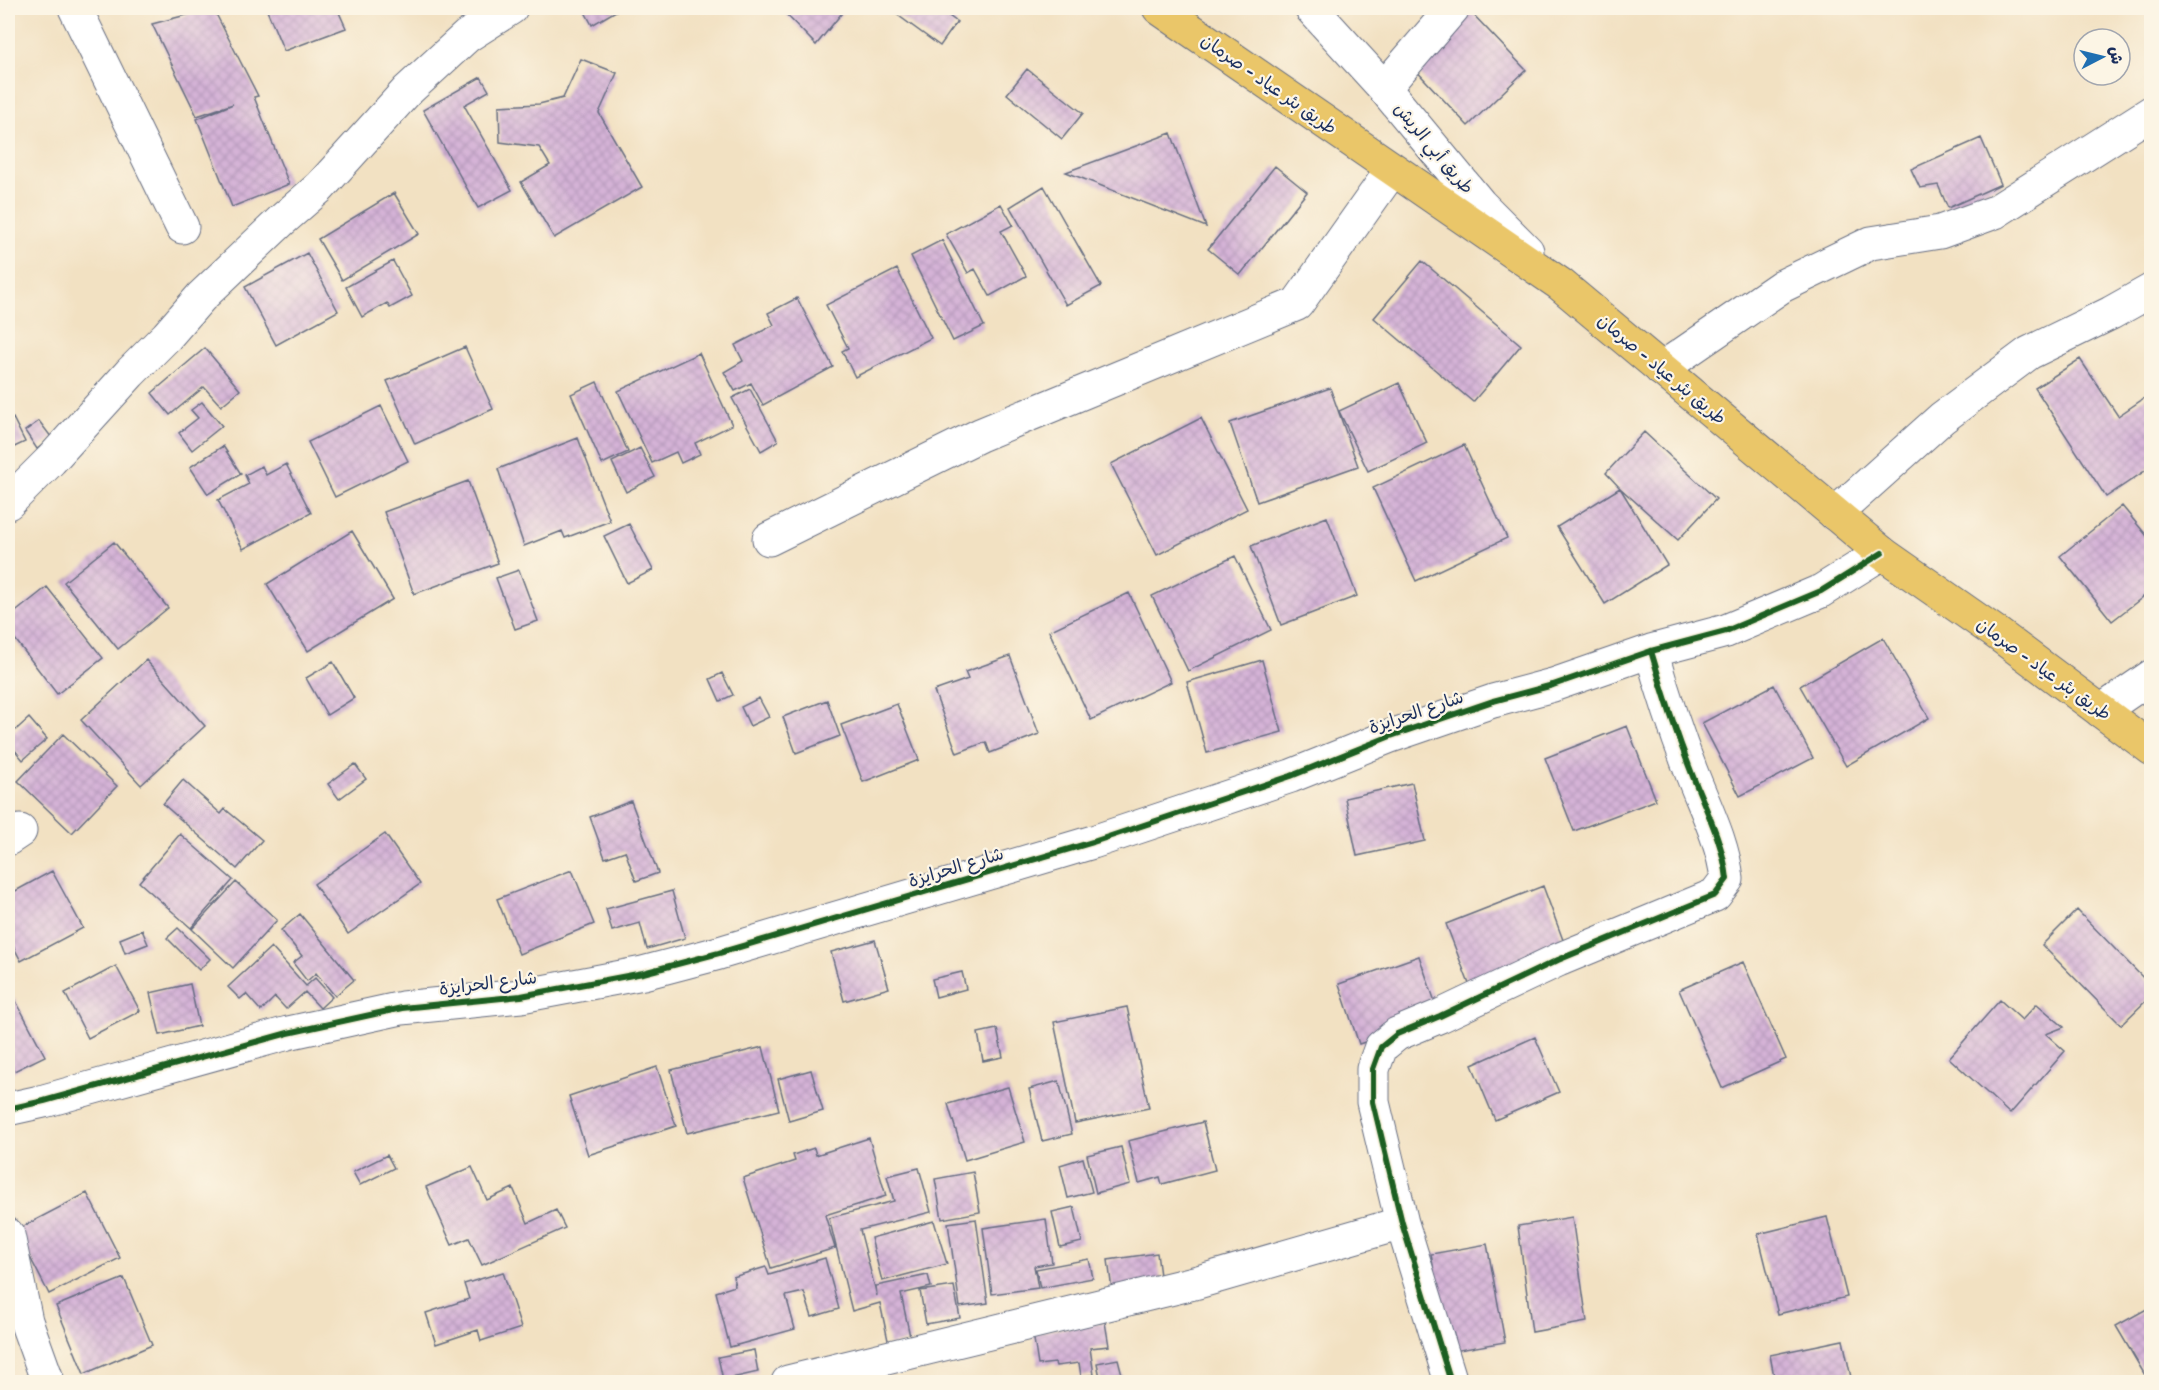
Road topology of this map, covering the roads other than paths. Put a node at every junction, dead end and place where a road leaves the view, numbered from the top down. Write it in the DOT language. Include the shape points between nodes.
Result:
graph roads {
  1 [pos="75,8"];
  2 [pos="511,8"];
  3 [pos="1159,8"];
  4 [pos="1311,8"];
  5 [pos="1453,8"];
  6 [pos="1384,88"];
  7 [pos="2151,112"];
  8 [pos="1392,170"];
  9 [pos="182,227"];
  10 [pos="1560,284"];
  11 [pos="2151,290"];
  12 [pos="1661,369"];
  13 [pos="8,503"];
  14 [pos="1835,514"];
  15 [pos="769,539"];
  16 [pos="1882,553"];
  17 [pos="1651,651"];
  18 [pos="2151,676"];
  19 [pos="2101,711"];
  20 [pos="2151,748"];
  21 [pos="8,1109"];
  22 [pos="1402,1223"];
  23 [pos="8,1235"];
  24 [pos="889,1370"];
  25 [pos="48,1383"];
  26 [pos="788,1383"];
  27 [pos="1451,1383"];
  1 -- 9 [label="street"];
  2 -- 13 [label="street" via="467,36 406,91 321,187 201,297"];
  3 -- 8 [label="highway, طريق بئر عياد - صرمان"];
  4 -- 6 [label="street, طريق أبي الريش"];
  5 -- 6 [label="street"];
  6 -- 10 [label="street, طريق أبي الريش" via="1480,204"];
  7 -- 12 [label="street" via="1995,212 1940,232 1871,243 1782,286"];
  8 -- 10 [label="highway, طريق بئر عياد - صرمان"];
  8 -- 15 [label="street" via="1297,304 980,435"];
  10 -- 12 [label="highway, طريق بئر عياد - صرمان"];
  11 -- 14 [label="street" via="2111,314 2029,352 1942,418"];
  12 -- 14 [label="highway, طريق بئر عياد - صرمان"];
  14 -- 16 [label="highway, طريق بئر عياد - صرمان"];
  16 -- 17 [label="street, شارع الحرايزة" via="1821,591 1726,631"];
  16 -- 19 [label="highway, طريق بئر عياد - صرمان"];
  17 -- 21 [label="street, شارع الحرايزة" via="1493,701 1290,776 1093,842 719,953 643,973 521,996 402,1008 288,1033"];
  17 -- 22 [label="street" via="1669,713 1717,836 1727,879 1715,895 1558,960 1397,1034 1381,1047 1373,1069 1373,1102"];
  18 -- 19 [label="street"];
  19 -- 20 [label="highway, طريق بئر عياد - صرمان"];
  22 -- 24 [label="street"];
  22 -- 27 [label="street"];
  23 -- 25 [label="street" via="26,1322"];
  24 -- 26 [label="street"];
}
